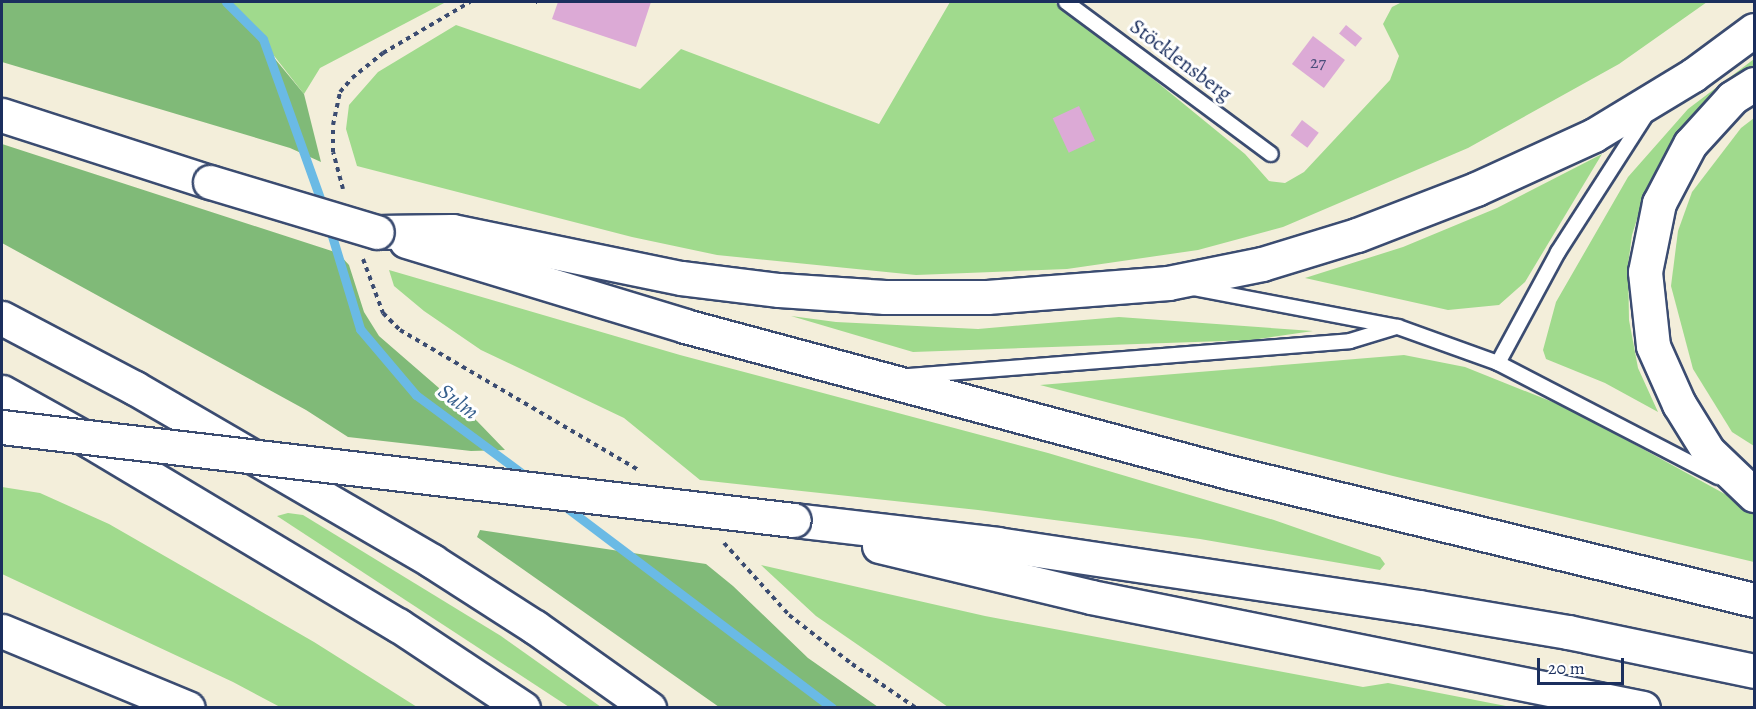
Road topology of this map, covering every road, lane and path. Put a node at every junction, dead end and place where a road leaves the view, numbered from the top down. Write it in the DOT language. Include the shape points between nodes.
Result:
graph roads {
  1 [pos="470,2"];
  2 [pos="1066,2"];
  3 [pos="1755,30"];
  4 [pos="1755,84"];
  5 [pos="1660,95"];
  6 [pos="2,115"];
  7 [pos="1271,154"];
  8 [pos="345,195"];
  9 [pos="370,245"];
  10 [pos="1168,283"];
  11 [pos="2,318"];
  12 [pos="1398,327"];
  13 [pos="1498,363"];
  14 [pos="876,378"];
  15 [pos="2,392"];
  16 [pos="2,426"];
  17 [pos="642,472"];
  18 [pos="1755,495"];
  19 [pos="717,536"];
  20 [pos="903,542"];
  21 [pos="1755,600"];
  22 [pos="2,631"];
  23 [pos="1755,671"];
  24 [pos="188,708"];
  25 [pos="523,708"];
  26 [pos="649,708"];
  27 [pos="916,708"];
  28 [pos="1643,708"];
  1 -- 8 [label="path" via="383,53 340,92 333,125 333,152"];
  2 -- 7 [label="lane, Stöcklensberg"];
  3 -- 5 [label="main road"];
  4 -- 18 [label="main road" via="1732,98 1690,144 1659,202 1645,272 1653,346 1678,404 1708,451"];
  5 -- 10 [label="main road" via="1594,135 1476,189 1357,235 1262,264"];
  5 -- 13 [label="lane" via="1558,252"];
  6 -- 9 [label="main road, bridge" via="210,182"];
  9 -- 10 [label="main road" via="452,231 681,278 885,297 987,297"];
  9 -- 14 [label="main road"];
  9 -- 17 [label="path" via="383,313 400,330"];
  10 -- 12 [label="lane"];
  11 -- 26 [label="main road" via="135,388 432,561 535,627"];
  12 -- 13 [label="lane"];
  12 -- 14 [label="lane" via="1350,342"];
  13 -- 18 [label="lane"];
  14 -- 21 [label="main road" via="1232,473"];
  15 -- 25 [label="main road" via="398,625"];
  16 -- 20 [label="main road, bridge" via="794,520"];
  19 -- 27 [label="path" via="789,615"];
  20 -- 23 [label="main road" via="1115,560 1568,632"];
  20 -- 28 [label="main road" via="1091,597"];
  22 -- 24 [label="main road"];
}
